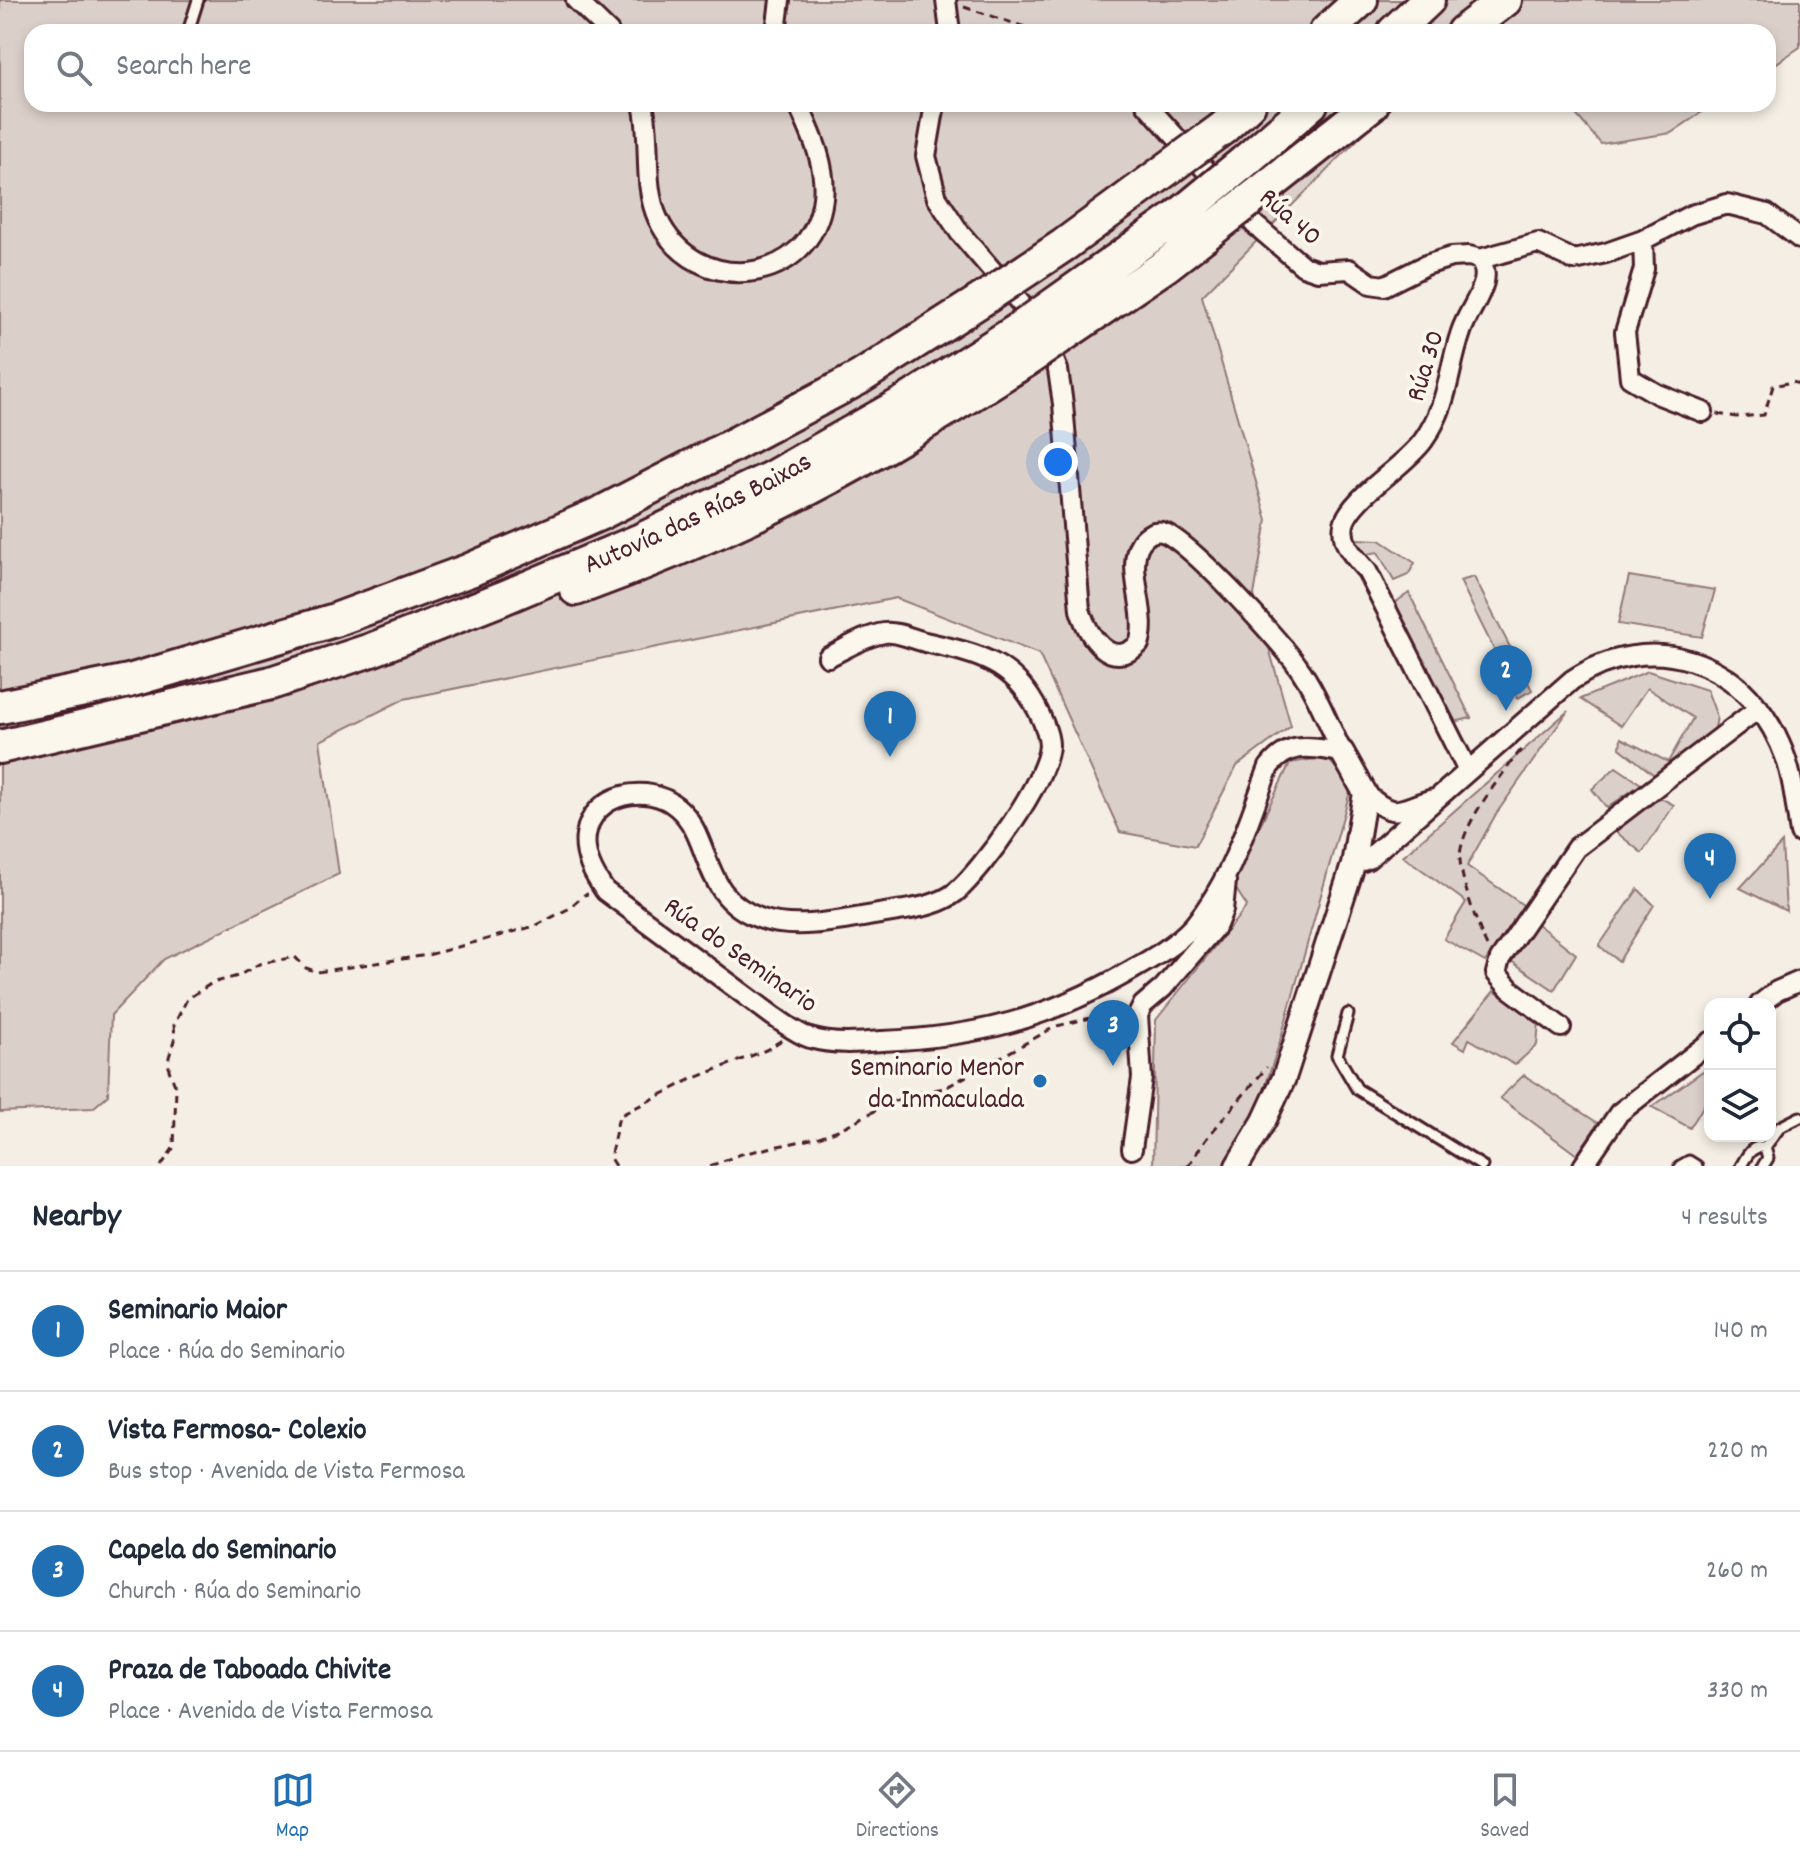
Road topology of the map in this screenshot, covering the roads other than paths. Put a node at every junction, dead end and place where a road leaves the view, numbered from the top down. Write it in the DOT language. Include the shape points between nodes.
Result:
graph roads {
  1 [pos="198,0"];
  2 [pos="576,0"];
  3 [pos="780,0"];
  4 [pos="946,0"];
  5 [pos="1361,0"];
  6 [pos="1428,0"];
  7 [pos="1505,0"];
  8 [pos="190,24"];
  9 [pos="601,24"];
  10 [pos="777,24"];
  11 [pos="949,24"];
  12 [pos="1335,24"];
  13 [pos="1402,24"];
  14 [pos="1474,24"];
  15 [pos="645,112"];
  16 [pos="801,112"];
  17 [pos="934,112"];
  18 [pos="1153,112"];
  19 [pos="1240,112"];
  20 [pos="1302,112"];
  21 [pos="1362,112"];
  22 [pos="1800,239"];
  23 [pos="1643,240"];
  24 [pos="1480,259"];
  25 [pos="1020,347"];
  26 [pos="1703,412"];
  27 [pos="828,657"];
  28 [pos="0,707"];
  29 [pos="1759,708"];
  30 [pos="0,747"];
  31 [pos="1342,752"];
  32 [pos="1468,771"];
  33 [pos="1365,793"];
  34 [pos="1437,798"];
  35 [pos="1800,833"];
  36 [pos="1353,865"];
  37 [pos="1226,878"];
  38 [pos="1800,981"];
  39 [pos="1768,998"];
  40 [pos="1348,1014"];
  41 [pos="1561,1027"];
  42 [pos="1704,1047"];
  43 [pos="1800,1117"];
  44 [pos="1765,1147"];
  45 [pos="1132,1149"];
  46 [pos="1237,1166"];
  47 [pos="1482,1166"];
  48 [pos="1583,1166"];
  49 [pos="1680,1166"];
  50 [pos="1697,1166"];
  51 [pos="1741,1166"];
  52 [pos="1763,1166"];
  1 -- 8 [label="lane"];
  2 -- 9 [label="street"];
  3 -- 10 [label="street"];
  4 -- 11 [label="street"];
  5 -- 12 [label="highway"];
  6 -- 13 [label="highway"];
  7 -- 14 [label="highway"];
  15 -- 16 [label="street" via="650,186 659,220 673,243 696,262 739,272 767,268 789,256 808,236 821,208 818,156"];
  17 -- 31 [label="street" via="926,156 937,198 1028,314 1058,370 1080,610 1092,639 1119,653 1139,644 1143,628 1136,557 1140,543 1160,531 1219,580 1297,665"];
  18 -- 24 [label="street, Rúa 40" via="1255,225 1303,266 1318,271 1349,269 1384,286 1451,257"];
  19 -- 28 [label="highway, Autovía das Rías Baixas, bridge" via="1064,245 859,378 601,513 335,620 129,681"];
  20 -- 25 [label="highway, Autovía das Rías Baixas, bridge"];
  21 -- 25 [label="highway, bridge" via="1165,266"];
  22 -- 23 [label="street, Rúa 40" via="1767,214 1727,204 1691,215"];
  23 -- 24 [label="street, Rúa 40" via="1574,260 1538,243"];
  23 -- 26 [label="street" via="1644,269 1625,332 1630,378"];
  24 -- 32 [label="street, Rúa 30" via="1485,279 1461,332 1444,404 1408,459 1348,512 1343,534"];
  25 -- 30 [label="highway, Autovía das Rías Baixas" via="641,540 371,650 271,683"];
  27 -- 37 [label="street, Rúa do Seminario" via="886,632 997,664 1028,690 1049,743 1017,814 974,873 955,892 925,906 802,924 762,920 730,900 715,881 680,808 649,793 613,799 599,809 586,836 592,872 605,891 796,1032 853,1043 977,1033 1012,1024 1090,993 1168,948 1195,923"];
  29 -- 32 [label="street" via="1703,664 1666,655 1620,658 1572,680"];
  29 -- 35 [label="street" via="1787,761"];
  29 -- 41 [label="street" via="1576,848 1500,959 1499,978"];
  31 -- 33 [label="street"];
  31 -- 37 [label="street, Rúa do Seminario" via="1302,747 1278,755"];
  32 -- 34 [label="street"];
  33 -- 34 [label="street" via="1390,812"];
  33 -- 36 [label="street"];
  34 -- 36 [label="street" via="1368,859"];
  36 -- 46 [label="street" via="1274,1101"];
  37 -- 45 [label="street" via="1217,925 1138,1015 1142,1078"];
  38 -- 39 [label="street"];
  40 -- 47 [label="lane" via="1337,1055 1357,1089"];
  42 -- 48 [label="street" via="1619,1113"];
  43 -- 44 [label="lane" via="1780,1127"];
  44 -- 51 [label="lane" via="1752,1149"];
  44 -- 52 [label="lane" via="1768,1158"];
  49 -- 50 [label="lane" via="1689,1161"];
}
